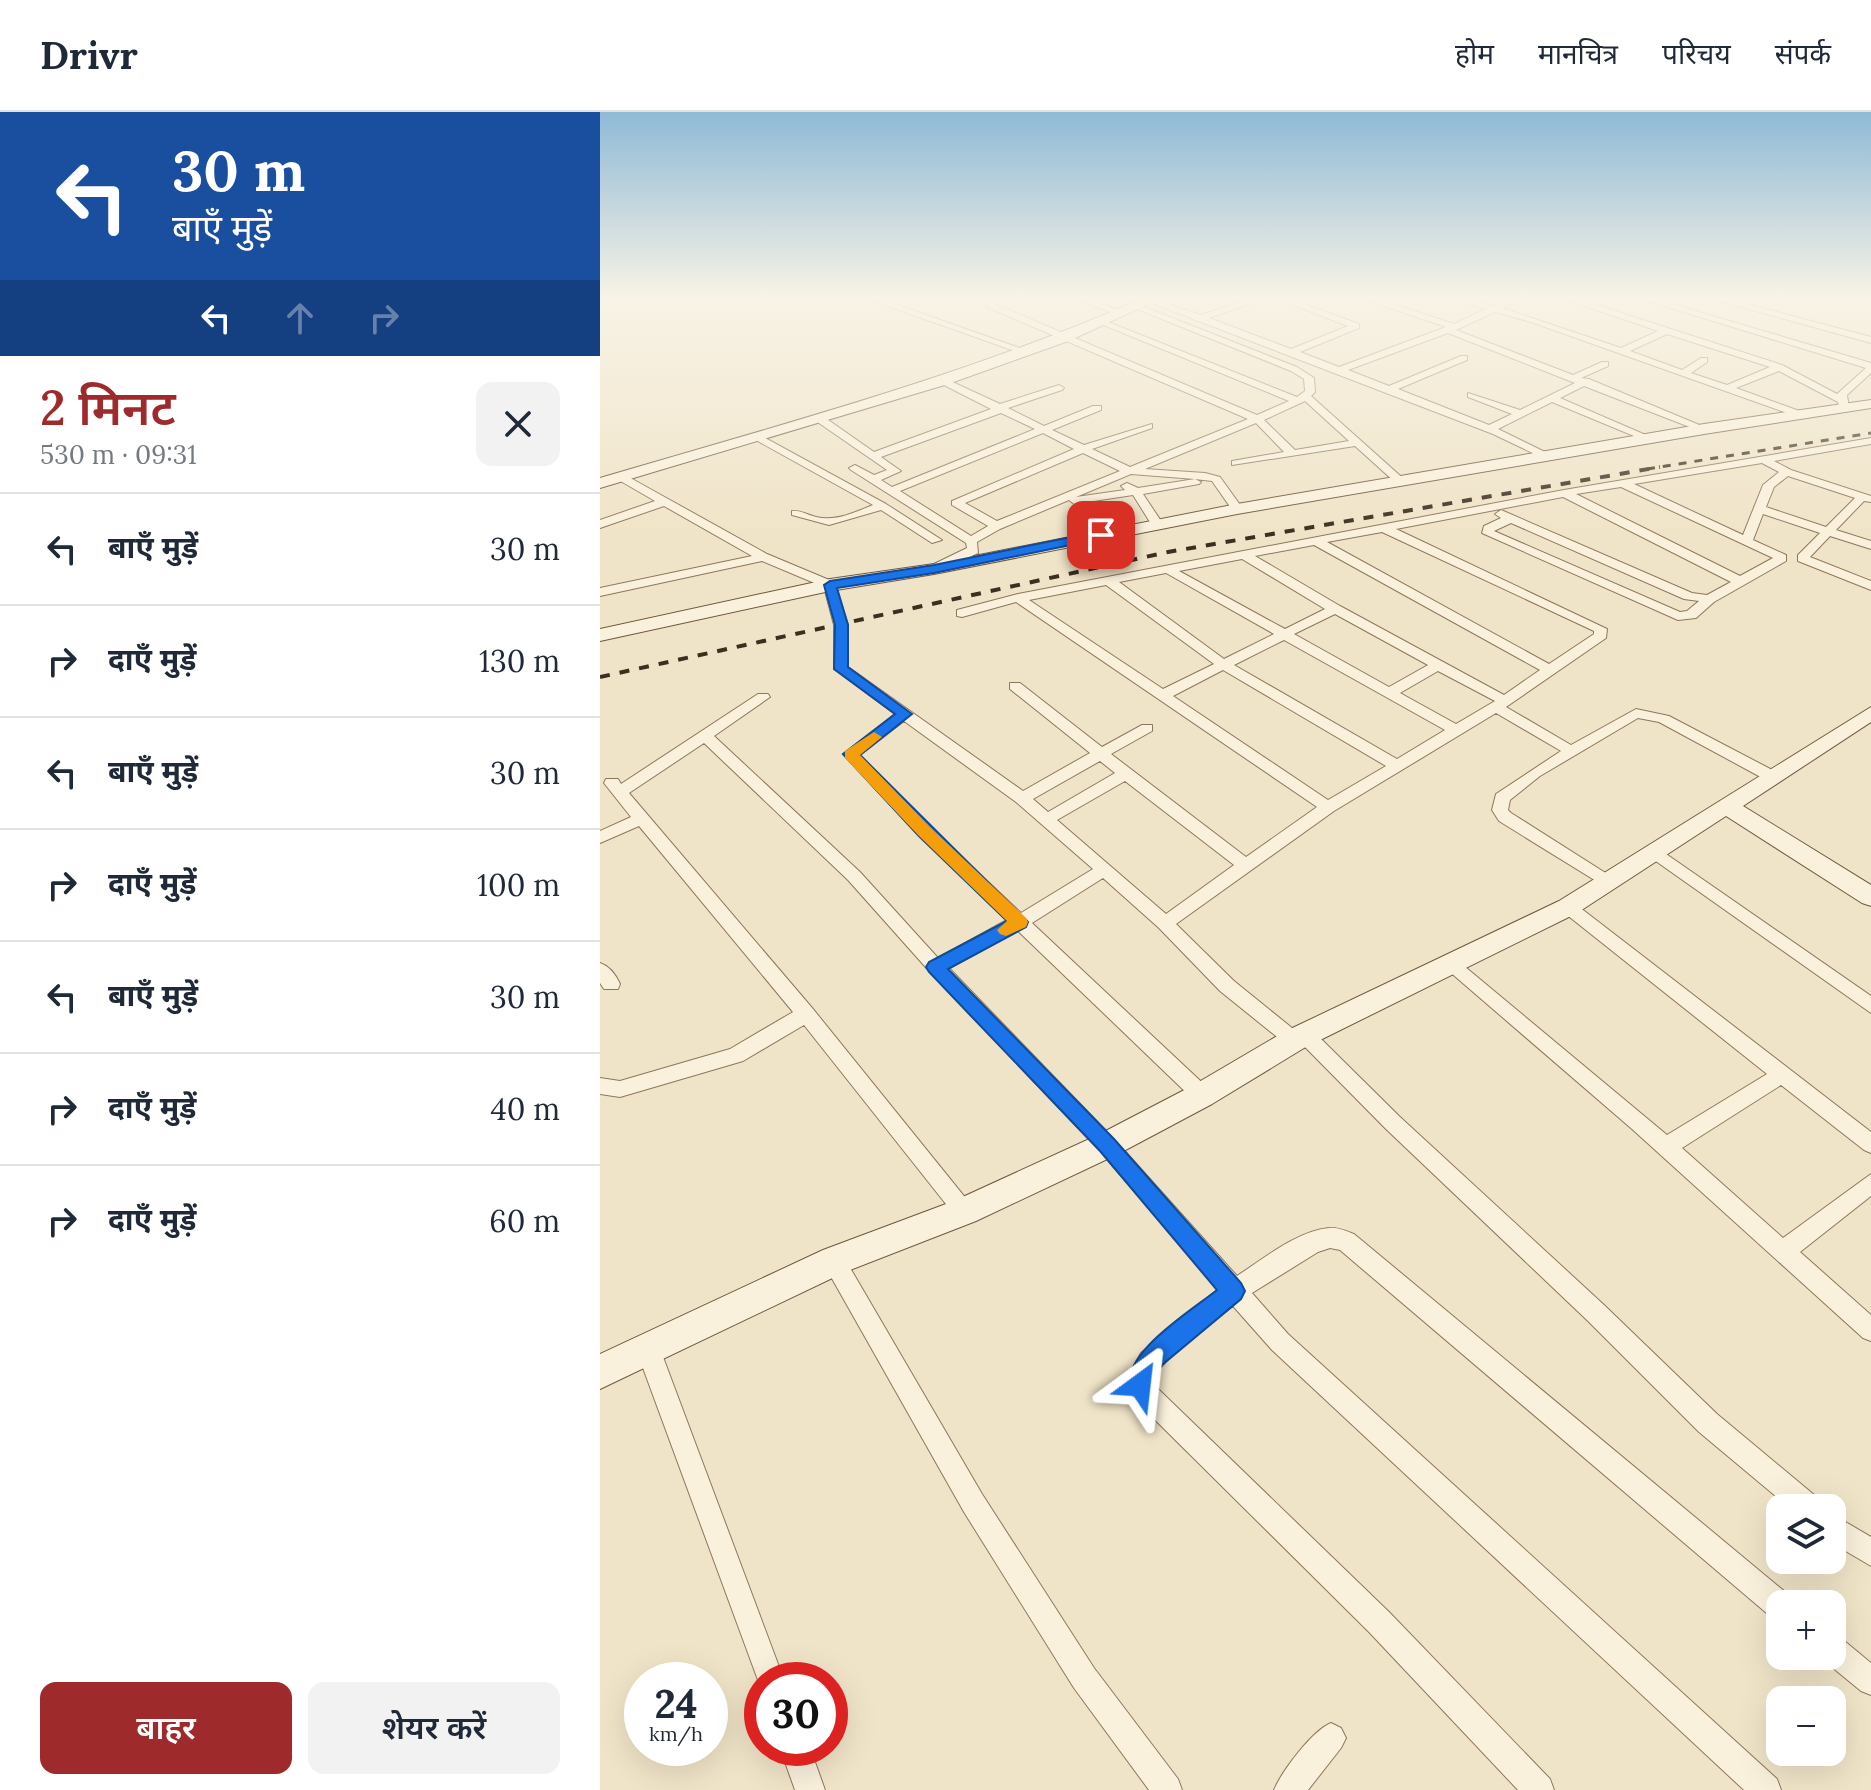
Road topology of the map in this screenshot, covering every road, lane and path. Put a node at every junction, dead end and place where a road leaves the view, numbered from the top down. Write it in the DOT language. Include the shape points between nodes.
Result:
graph roads {
  1 [pos="956,376"];
  2 [pos="1158,376"];
  3 [pos="1243,376"];
  4 [pos="1306,376"];
  5 [pos="1357,376"];
  6 [pos="1420,376"];
  7 [pos="1574,376"];
  8 [pos="1585,376"];
  9 [pos="1689,376"];
  10 [pos="1757,376"];
  11 [pos="1795,376"];
  12 [pos="1861,376"];
  13 [pos="1581,379"];
  14 [pos="943,381"];
  15 [pos="1059,388"];
  16 [pos="1390,389"];
  17 [pos="1726,389"];
  18 [pos="1483,390"];
  19 [pos="1472,395"];
  20 [pos="1303,399"];
  21 [pos="1554,399"];
  22 [pos="1842,404"];
  23 [pos="1871,404"];
  24 [pos="1097,408"];
  25 [pos="997,409"];
  26 [pos="1442,410"];
  27 [pos="1522,414"];
  28 [pos="1801,415"];
  29 [pos="820,419"];
  30 [pos="1257,419"];
  31 [pos="1148,426"];
  32 [pos="1038,429"];
  33 [pos="1489,429"];
  34 [pos="1704,429"];
  35 [pos="758,437"];
  36 [pos="1650,439"];
  37 [pos="1871,441"];
  38 [pos="1355,443"];
  39 [pos="1080,450"];
  40 [pos="1293,454"];
  41 [pos="1543,455"];
  42 [pos="873,456"];
  43 [pos="1763,459"];
  44 [pos="1236,463"];
  45 [pos="855,468"];
  46 [pos="1129,471"];
  47 [pos="1787,472"];
  48 [pos="621,477"];
  49 [pos="1113,477"];
  50 [pos="873,479"];
  51 [pos="1216,479"];
  52 [pos="1400,481"];
  53 [pos="600,483"];
  54 [pos="1622,483"];
  55 [pos="1136,491"];
  56 [pos="889,492"];
  57 [pos="1564,493"];
  58 [pos="1866,498"];
  59 [pos="663,502"];
  60 [pos="1047,505"];
  61 [pos="882,506"];
  62 [pos="1487,508"];
  63 [pos="1237,509"];
  64 [pos="1759,509"];
  65 [pos="796,513"];
  66 [pos="1510,519"];
  67 [pos="600,524"];
  68 [pos="1157,524"];
  69 [pos="996,526"];
  70 [pos="1384,528"];
  71 [pos="1827,530"];
  72 [pos="936,540"];
  73 [pos="1747,540"];
  74 [pos="971,541"];
  75 [pos="1316,541"];
  76 [pos="1871,545"];
  77 [pos="1243,554"];
  78 [pos="763,557"];
  79 [pos="934,569"];
  80 [pos="1167,569"];
  81 [pos="1109,581"];
  82 [pos="1741,582"];
  83 [pos="830,585"];
  84 [pos="1871,586"];
  85 [pos="600,592"];
  86 [pos="1018,598"];
  87 [pos="1709,599"];
  88 [pos="1335,609"];
  89 [pos="962,613"];
  90 [pos="1283,633"];
  91 [pos="600,635"];
  92 [pos="1222,664"];
  93 [pos="1438,665"];
  94 [pos="1550,670"];
  95 [pos="1015,686"];
  96 [pos="1387,694"];
  97 [pos="1163,695"];
  98 [pos="763,697"];
  99 [pos="1500,704"];
  100 [pos="1871,713"];
  101 [pos="904,714"];
  102 [pos="1147,728"];
  103 [pos="1456,730"];
  104 [pos="705,736"];
  105 [pos="1571,751"];
  106 [pos="1102,753"];
  107 [pos="1399,767"];
  108 [pos="1126,774"];
  109 [pos="1773,777"];
  110 [pos="1022,798"];
  111 [pos="1328,807"];
  112 [pos="1728,807"];
  113 [pos="640,819"];
  114 [pos="1045,820"];
  115 [pos="600,837"];
  116 [pos="1656,853"];
  117 [pos="1246,866"];
  118 [pos="1104,870"];
  119 [pos="1609,883"];
  120 [pos="1871,897"];
  121 [pos="1568,907"];
  122 [pos="1019,922"];
  123 [pos="1165,923"];
  124 [pos="1452,966"];
  125 [pos="936,967"];
  126 [pos="1871,1006"];
  127 [pos="806,1014"];
  128 [pos="1300,1037"];
  129 [pos="1783,1074"];
  130 [pos="600,1086"];
  131 [pos="1202,1095"];
  132 [pos="1871,1144"];
  133 [pos="1107,1145"];
  134 [pos="1666,1147"];
  135 [pos="1871,1183"];
  136 [pos="965,1211"];
  137 [pos="1782,1252"];
  138 [pos="834,1261"];
  139 [pos="1233,1291"];
  140 [pos="1871,1330"];
  141 [pos="648,1349"];
  142 [pos="600,1372"];
  143 [pos="1793,1494"];
  144 [pos="1846,1536"];
  145 [pos="1871,1553"];
  146 [pos="1766,1594"];
  147 [pos="1846,1660"];
  148 [pos="763,1662"];
  149 [pos="1871,1681"];
  150 [pos="1331,1738"];
  151 [pos="801,1766"];
  152 [pos="810,1790"];
  153 [pos="1167,1790"];
  154 [pos="1289,1790"];
  155 [pos="1539,1790"];
  156 [pos="1766,1790"];
  1 -- 14 [label="street"];
  2 -- 30 [label="street"];
  3 -- 20 [label="street"];
  4 -- 20 [label="street" via="1311,383"];
  5 -- 16 [label="street"];
  6 -- 16 [label="street"];
  7 -- 13 [label="street"];
  8 -- 13 [label="street"];
  9 -- 17 [label="street"];
  10 -- 17 [label="street"];
  11 -- 22 [label="street"];
  12 -- 22 [label="street" via="1842,394"];
  13 -- 21 [label="street"];
  13 -- 34 [label="street"];
  14 -- 25 [label="street"];
  14 -- 29 [label="street"];
  15 -- 25 [label="street"];
  16 -- 26 [label="street"];
  17 -- 28 [label="street"];
  18 -- 19 [label="street"];
  19 -- 26 [label="street"];
  19 -- 27 [label="street"];
  20 -- 30 [label="street"];
  20 -- 38 [label="street"];
  21 -- 27 [label="street"];
  21 -- 36 [label="street"];
  22 -- 23 [label="street"];
  22 -- 28 [label="street"];
  24 -- 32 [label="street"];
  25 -- 32 [label="street"];
  25 -- 42 [label="street"];
  26 -- 33 [label="street"];
  27 -- 33 [label="street"];
  28 -- 34 [label="street"];
  29 -- 35 [label="street"];
  29 -- 42 [label="street"];
  30 -- 40 [label="street"];
  30 -- 46 [label="street"];
  31 -- 39 [label="street"];
  32 -- 39 [label="street"];
  32 -- 56 [label="street"];
  33 -- 41 [label="street"];
  34 -- 36 [label="street"];
  35 -- 48 [label="street"];
  35 -- 61 [label="street"];
  36 -- 41 [label="street"];
  37 -- 43 [label="street"];
  38 -- 40 [label="street"];
  38 -- 52 [label="street"];
  39 -- 46 [label="street"];
  39 -- 69 [label="street" via="956,503"];
  40 -- 44 [label="street"];
  41 -- 52 [label="street"];
  42 -- 50 [label="street" via="895,471"];
  43 -- 47 [label="street"];
  43 -- 54 [label="street"];
  45 -- 50 [label="street"];
  46 -- 49 [label="street"];
  46 -- 51 [label="street"];
  47 -- 58 [label="street"];
  47 -- 64 [label="street" via="1772,482"];
  48 -- 53 [label="street"];
  48 -- 59 [label="street"];
  49 -- 55 [label="street"];
  49 -- 60 [label="street"];
  50 -- 56 [label="street"];
  51 -- 55 [label="street"];
  51 -- 63 [label="street"];
  52 -- 63 [label="street"];
  54 -- 57 [label="street"];
  54 -- 73 [label="street"];
  55 -- 60 [label="street"];
  55 -- 68 [label="street"];
  56 -- 74 [label="street"];
  57 -- 62 [label="street"];
  57 -- 82 [label="street"];
  58 -- 71 [label="street"];
  59 -- 67 [label="street"];
  59 -- 78 [label="street"];
  60 -- 69 [label="street"];
  61 -- 65 [label="street" via="827,524"];
  61 -- 72 [label="street"];
  62 -- 66 [label="street"];
  62 -- 70 [label="street"];
  63 -- 68 [label="street"];
  64 -- 71 [label="street"];
  64 -- 73 [label="street"];
  66 -- 87 [label="street" via="1689,596"];
  66 -- 87 [label="street" via="1488,533 1670,614 1691,615"];
  68 -- 79 [label="street"];
  69 -- 74 [label="street"];
  70 -- 75 [label="street"];
  70 -- 94 [label="street" via="1600,629 1601,635"];
  71 -- 76 [label="street"];
  71 -- 84 [label="street" via="1802,558"];
  73 -- 82 [label="street" via="1782,558"];
  74 -- 79 [label="street" via="974,550"];
  75 -- 77 [label="street"];
  75 -- 94 [label="street"];
  77 -- 80 [label="street"];
  77 -- 88 [label="street"];
  78 -- 83 [label="street"];
  78 -- 85 [label="street"];
  79 -- 83 [label="street"];
  80 -- 81 [label="street"];
  80 -- 90 [label="street"];
  81 -- 86 [label="street"];
  81 -- 92 [label="street"];
  82 -- 87 [label="street"];
  83 -- 91 [label="street"];
  83 -- 101 [label="street" via="841,625 841,669"];
  86 -- 89 [label="street"];
  86 -- 97 [label="street"];
  88 -- 90 [label="street"];
  88 -- 93 [label="street"];
  90 -- 92 [label="street"];
  90 -- 96 [label="street"];
  92 -- 97 [label="street"];
  92 -- 107 [label="street"];
  93 -- 96 [label="street"];
  93 -- 99 [label="street"];
  94 -- 99 [label="street"];
  95 -- 106 [label="street"];
  96 -- 103 [label="street"];
  97 -- 111 [label="street"];
  98 -- 104 [label="street"];
  99 -- 103 [label="street"];
  99 -- 105 [label="street"];
  100 -- 109 [label="street"];
  101 -- 110 [label="street"];
  101 -- 122 [label="street" via="851,754"];
  102 -- 106 [label="street"];
  103 -- 107 [label="street"];
  104 -- 113 [label="street" via="615,788"];
  104 -- 125 [label="street" via="854,876"];
  105 -- 109 [label="street" via="1629,715 1645,713"];
  105 -- 119 [label="street" via="1502,798 1500,810"];
  106 -- 108 [label="street"];
  106 -- 110 [label="street"];
  107 -- 111 [label="street"];
  108 -- 114 [label="street"];
  108 -- 117 [label="street"];
  109 -- 112 [label="street"];
  110 -- 114 [label="street"];
  111 -- 117 [label="street"];
  112 -- 116 [label="street"];
  112 -- 120 [label="street"];
  113 -- 115 [label="street"];
  113 -- 127 [label="street"];
  114 -- 118 [label="street"];
  116 -- 119 [label="street"];
  116 -- 126 [label="street"];
  117 -- 123 [label="street"];
  118 -- 122 [label="street"];
  118 -- 123 [label="street"];
  119 -- 121 [label="street"];
  121 -- 124 [label="street"];
  121 -- 129 [label="street"];
  122 -- 125 [label="street"];
  122 -- 131 [label="street"];
  123 -- 128 [label="street" via="1227,986"];
  124 -- 128 [label="street"];
  124 -- 134 [label="street"];
  125 -- 133 [label="street"];
  127 -- 130 [label="street" via="736,1055 620,1089"];
  127 -- 136 [label="street"];
  128 -- 131 [label="street"];
  128 -- 143 [label="street" via="1708,1423"];
  129 -- 132 [label="street"];
  129 -- 134 [label="street"];
  131 -- 133 [label="street"];
  133 -- 136 [label="street"];
  133 -- 139 [label="street"];
  134 -- 137 [label="street"];
  135 -- 137 [label="street"];
  136 -- 138 [label="street"];
  137 -- 140 [label="street"];
  138 -- 141 [label="street"];
  138 -- 153 [label="street" via="990,1530 1084,1678"];
  139 -- 146 [label="street" via="1310,1244 1328,1238 1346,1241"];
  139 -- 155 [label="street" via="1153,1357 1140,1385"];
  139 -- 156 [label="street" via="1280,1342"];
  141 -- 142 [label="street"];
  141 -- 148 [label="street"];
  144 -- 145 [label="street"];
  147 -- 149 [label="street"];
  150 -- 154 [label="street"];
  151 -- 152 [label="street"];
}
